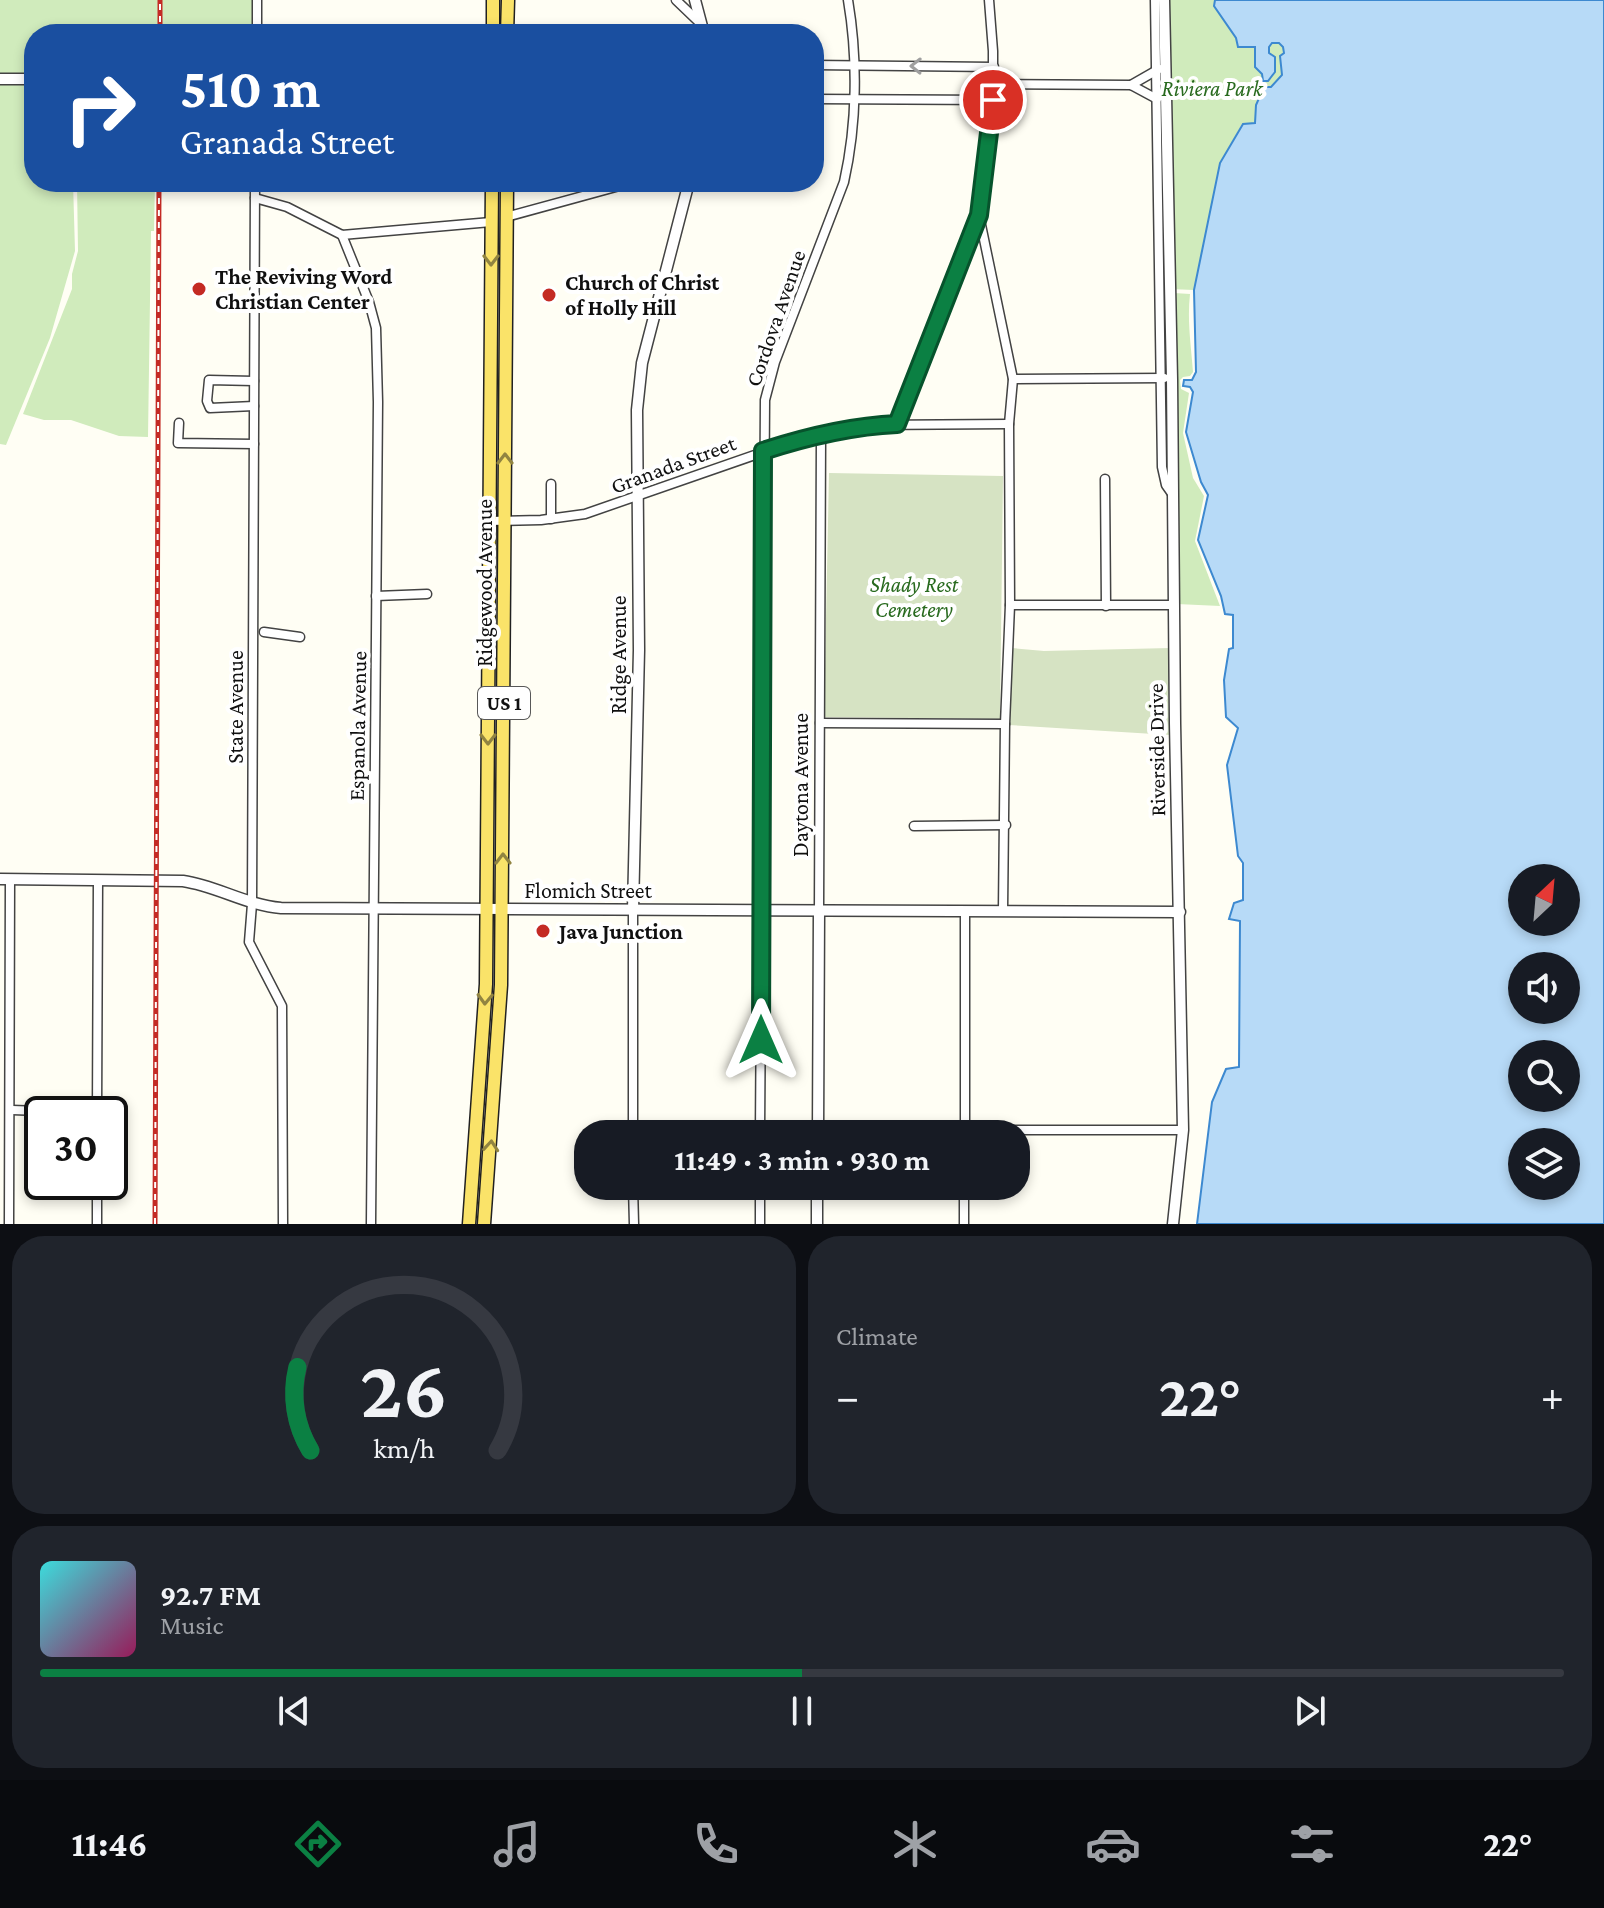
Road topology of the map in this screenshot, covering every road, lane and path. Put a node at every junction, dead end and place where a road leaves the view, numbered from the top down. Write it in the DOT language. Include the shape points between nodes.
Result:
graph roads {
  1 [pos="257,0"];
  2 [pos="493,0"];
  3 [pos="508,0"];
  4 [pos="676,0"];
  5 [pos="695,0"];
  6 [pos="848,0"];
  7 [pos="989,0"];
  8 [pos="1155,0"];
  9 [pos="1164,0"];
  10 [pos="257,24"];
  11 [pos="493,24"];
  12 [pos="507,24"];
  13 [pos="698,24"];
  14 [pos="701,24"];
  15 [pos="824,65"];
  16 [pos="853,65"];
  17 [pos="994,67"];
  18 [pos="1160,68"];
  19 [pos="0,79"];
  20 [pos="24,79"];
  21 [pos="994,84"];
  22 [pos="1131,85"];
  23 [pos="824,99"];
  24 [pos="854,99"];
  25 [pos="993,100"];
  26 [pos="1161,101"];
  27 [pos="255,192"];
  28 [pos="492,192"];
  29 [pos="507,192"];
  30 [pos="597,192"];
  31 [pos="686,192"];
  32 [pos="255,198"];
  33 [pos="979,215"];
  34 [pos="506,217"];
  35 [pos="491,222"];
  36 [pos="342,235"];
  37 [pos="1167,378"];
  38 [pos="1013,379"];
  39 [pos="254,381"];
  40 [pos="254,406"];
  41 [pos="179,423"];
  42 [pos="897,424"];
  43 [pos="1009,424"];
  44 [pos="821,436"];
  45 [pos="254,444"];
  46 [pos="763,451"];
  47 [pos="1105,479"];
  48 [pos="551,484"];
  49 [pos="637,497"];
  50 [pos="551,519"];
  51 [pos="490,521"];
  52 [pos="505,521"];
  53 [pos="427,594"];
  54 [pos="376,596"];
  55 [pos="1010,605"];
  56 [pos="1173,605"];
  57 [pos="1106,606"];
  58 [pos="264,632"];
  59 [pos="300,637"];
  60 [pos="820,723"];
  61 [pos="1005,724"];
  62 [pos="1006,825"];
  63 [pos="914,826"];
  64 [pos="5,879"];
  65 [pos="98,880"];
  66 [pos="252,904"];
  67 [pos="372,908"];
  68 [pos="487,910"];
  69 [pos="503,910"];
  70 [pos="633,910"];
  71 [pos="762,910"];
  72 [pos="1003,910"];
  73 [pos="819,911"];
  74 [pos="965,911"];
  75 [pos="1180,912"];
  76 [pos="97,1096"];
  77 [pos="12,1110"];
  78 [pos="24,1110"];
  79 [pos="633,1120"];
  80 [pos="760,1120"];
  81 [pos="818,1120"];
  82 [pos="965,1120"];
  83 [pos="1183,1130"];
  84 [pos="1030,1131"];
  85 [pos="97,1200"];
  86 [pos="633,1200"];
  87 [pos="760,1200"];
  88 [pos="817,1200"];
  89 [pos="964,1200"];
  90 [pos="9,1224"];
  91 [pos="97,1224"];
  92 [pos="283,1224"];
  93 [pos="371,1224"];
  94 [pos="469,1224"];
  95 [pos="484,1224"];
  96 [pos="634,1224"];
  97 [pos="760,1224"];
  98 [pos="817,1224"];
  99 [pos="964,1224"];
  100 [pos="1173,1224"];
  1 -- 10 [label="street"];
  2 -- 11 [label="main road"];
  3 -- 12 [label="main road"];
  4 -- 13 [label="street"];
  5 -- 14 [label="street"];
  6 -- 16 [label="street, Cordova Avenue"];
  7 -- 17 [label="street"];
  8 -- 18 [label="street"];
  9 -- 18 [label="street, Riverside Drive"];
  15 -- 16 [label="street"];
  17 -- 16 [label="street, one-way"];
  16 -- 24 [label="street, Cordova Avenue"];
  17 -- 21 [label="street"];
  18 -- 22 [label="street"];
  18 -- 26 [label="street"];
  18 -- 26 [label="street, Riverside Drive" via="1166,85"];
  19 -- 20 [label="street"];
  21 -- 22 [label="street"];
  21 -- 25 [label="street"];
  22 -- 26 [label="street"];
  23 -- 24 [label="street"];
  24 -- 25 [label="street"];
  24 -- 46 [label="street, Cordova Avenue" via="844,182 771,375"];
  25 -- 33 [label="street"];
  26 -- 37 [label="street"];
  26 -- 37 [label="street, Riverside Drive" via="1169,275"];
  27 -- 32 [label="street, State Avenue"];
  28 -- 35 [label="main road, Ridgewood Avenue / US 1"];
  29 -- 34 [label="main road, Ridgewood Avenue / US 1"];
  30 -- 34 [label="street"];
  31 -- 49 [label="street, Ridge Avenue" via="642,363"];
  32 -- 36 [label="street" via="287,207"];
  32 -- 39 [label="street, State Avenue"];
  33 -- 38 [label="street"];
  33 -- 42 [label="street"];
  52 -- 34 [label="main road, Ridgewood Avenue / US 1, one-way"];
  35 -- 36 [label="street"];
  35 -- 51 [label="main road, Ridgewood Avenue / US 1, one-way"];
  36 -- 54 [label="street, Espanola Avenue" via="376,328"];
  37 -- 38 [label="street"];
  37 -- 56 [label="street, Riverside Drive"];
  38 -- 43 [label="street"];
  39 -- 40 [label="street, State Avenue"];
  39 -- 40 [label="street" via="209,380 207,401 210,408"];
  40 -- 45 [label="street, State Avenue"];
  41 -- 45 [label="street" via="178,443"];
  42 -- 43 [label="street, Granada Street"];
  42 -- 44 [label="street, Granada Street"];
  43 -- 55 [label="street"];
  44 -- 46 [label="street, Granada Street"];
  44 -- 60 [label="street, Daytona Avenue"];
  45 -- 66 [label="street, State Avenue"];
  46 -- 49 [label="street, Granada Street"];
  46 -- 71 [label="street, Cordova Avenue"];
  47 -- 57 [label="street"];
  48 -- 50 [label="street"];
  49 -- 50 [label="street, Granada Street"];
  49 -- 70 [label="street, Ridge Avenue"];
  50 -- 52 [label="street, Granada Street"];
  51 -- 52 [label="street, Granada Street"];
  51 -- 68 [label="main road, Ridgewood Avenue / US 1, one-way"];
  69 -- 52 [label="main road, Ridgewood Avenue / US 1, one-way"];
  53 -- 54 [label="street"];
  54 -- 67 [label="street, Espanola Avenue"];
  55 -- 57 [label="street"];
  55 -- 61 [label="street"];
  56 -- 57 [label="street"];
  56 -- 75 [label="street, Riverside Drive"];
  58 -- 59 [label="street"];
  60 -- 61 [label="street"];
  60 -- 73 [label="street, Daytona Avenue"];
  61 -- 62 [label="street"];
  62 -- 63 [label="street"];
  62 -- 72 [label="street"];
  64 -- 65 [label="street, Flomich Street"];
  64 -- 77 [label="street"];
  65 -- 66 [label="street, Flomich Street" via="193,882"];
  65 -- 76 [label="street"];
  66 -- 67 [label="street, Flomich Street"];
  66 -- 92 [label="street, State Avenue" via="249,942 282,1006"];
  67 -- 68 [label="street, Flomich Street"];
  67 -- 93 [label="street, Espanola Avenue"];
  68 -- 69 [label="street, Flomich Street"];
  68 -- 94 [label="main road, Ridgewood Avenue / US 1, one-way" via="484,1035"];
  69 -- 70 [label="street, Flomich Street"];
  95 -- 69 [label="main road, Ridgewood Avenue / US 1, one-way"];
  70 -- 71 [label="street, Flomich Street"];
  70 -- 79 [label="street, Ridge Avenue"];
  71 -- 73 [label="street, Flomich Street"];
  71 -- 80 [label="street, Cordova Avenue"];
  72 -- 74 [label="street, Flomich Street"];
  72 -- 75 [label="street, Flomich Street"];
  73 -- 74 [label="street, Flomich Street"];
  73 -- 81 [label="street, Daytona Avenue"];
  74 -- 82 [label="street"];
  75 -- 83 [label="street, Riverside Drive"];
  77 -- 78 [label="street"];
  77 -- 90 [label="street"];
  83 -- 84 [label="street"];
  83 -- 100 [label="street, Riverside Drive"];
  85 -- 91 [label="street"];
  86 -- 96 [label="street"];
  87 -- 97 [label="street"];
  88 -- 98 [label="street"];
  89 -- 99 [label="street"];
}
